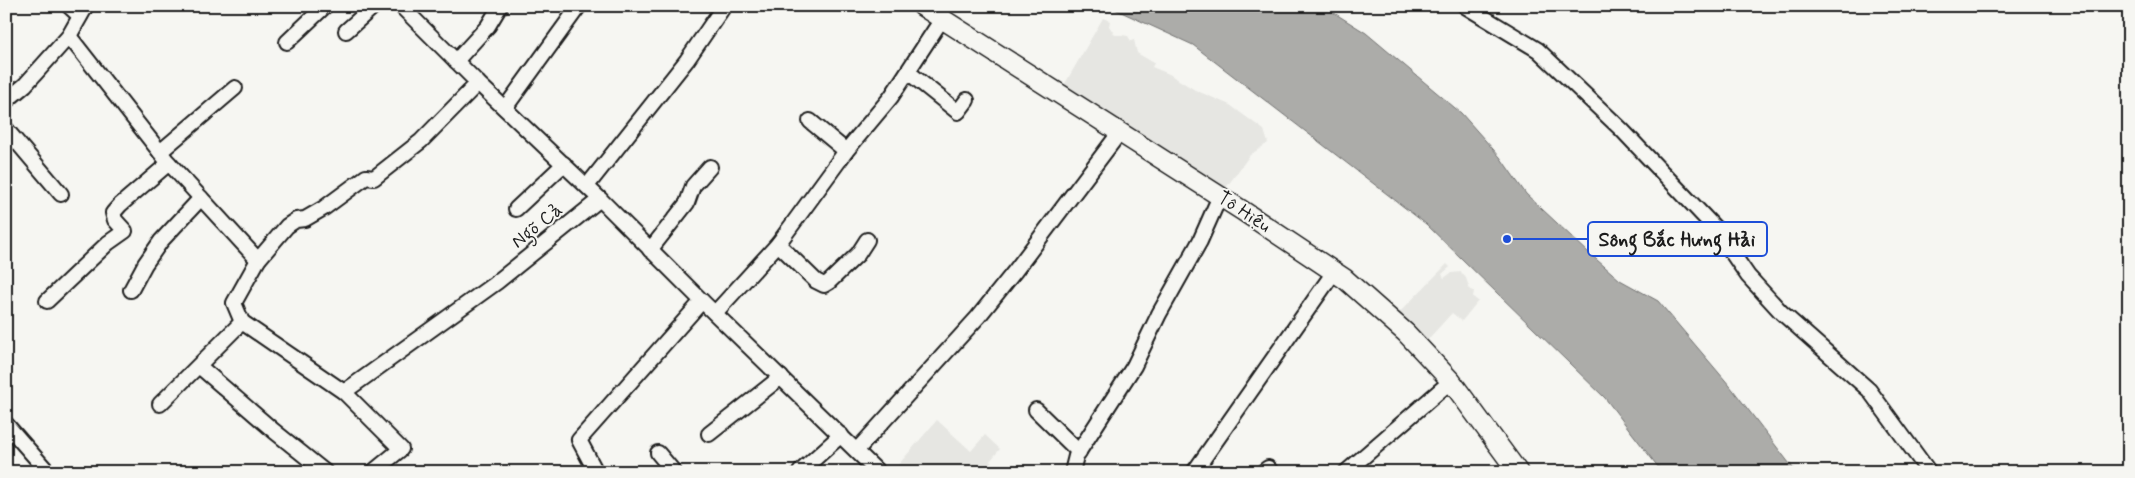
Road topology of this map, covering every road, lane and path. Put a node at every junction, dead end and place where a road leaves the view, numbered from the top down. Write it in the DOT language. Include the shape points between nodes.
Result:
graph roads {
  1 [pos="69,6"];
  2 [pos="325,6"];
  3 [pos="374,6"];
  4 [pos="401,6"];
  5 [pos="500,6"];
  6 [pos="578,6"];
  7 [pos="724,6"];
  8 [pos="922,6"];
  9 [pos="1465,6"];
  10 [pos="83,11"];
  11 [pos="942,19"];
  12 [pos="346,31"];
  13 [pos="69,36"];
  14 [pos="286,42"];
  15 [pos="456,61"];
  16 [pos="908,72"];
  17 [pos="478,83"];
  18 [pos="235,88"];
  19 [pos="967,100"];
  20 [pos="6,101"];
  21 [pos="506,108"];
  22 [pos="810,121"];
  23 [pos="6,129"];
  24 [pos="1120,132"];
  25 [pos="846,151"];
  26 [pos="165,157"];
  27 [pos="564,164"];
  28 [pos="710,167"];
  29 [pos="587,186"];
  30 [pos="62,194"];
  31 [pos="1220,196"];
  32 [pos="201,198"];
  33 [pos="600,199"];
  34 [pos="516,209"];
  35 [pos="867,240"];
  36 [pos="778,244"];
  37 [pos="650,250"];
  38 [pos="258,260"];
  39 [pos="1334,272"];
  40 [pos="131,290"];
  41 [pos="47,301"];
  42 [pos="702,301"];
  43 [pos="715,313"];
  44 [pos="242,322"];
  45 [pos="199,366"];
  46 [pos="781,377"];
  47 [pos="1450,381"];
  48 [pos="344,392"];
  49 [pos="160,404"];
  50 [pos="1036,410"];
  51 [pos="6,424"];
  52 [pos="709,434"];
  53 [pos="841,436"];
  54 [pos="857,450"];
  55 [pos="1079,452"];
  56 [pos="658,453"];
  57 [pos="48,472"];
  58 [pos="325,472"];
  59 [pos="373,472"];
  60 [pos="596,472"];
  61 [pos="674,472"];
  62 [pos="800,472"];
  63 [pos="878,472"];
  64 [pos="1072,472"];
  65 [pos="1194,472"];
  66 [pos="1263,472"];
  67 [pos="1271,472"];
  68 [pos="1346,472"];
  69 [pos="1518,472"];
  70 [pos="1929,472"];
  1 -- 10 [label="street"];
  2 -- 14 [label="street"];
  3 -- 12 [label="street"];
  4 -- 15 [label="street" via="423,32"];
  5 -- 15 [label="street" via="488,26"];
  6 -- 21 [label="street"];
  7 -- 29 [label="street" via="687,60"];
  8 -- 11 [label="main road, Tô Hiệu"];
  9 -- 70 [label="street" via="1538,50 1622,130 1715,228 1748,276 1781,312 1869,390"];
  10 -- 13 [label="street"];
  11 -- 16 [label="street"];
  11 -- 24 [label="main road, Tô Hiệu"];
  13 -- 20 [label="street" via="25,85"];
  13 -- 26 [label="street"];
  15 -- 17 [label="street"];
  16 -- 19 [label="street" via="958,112"];
  16 -- 25 [label="street" via="891,98"];
  17 -- 21 [label="street"];
  17 -- 38 [label="street" via="421,142 374,178 366,177 324,208 287,226"];
  18 -- 26 [label="street"];
  21 -- 27 [label="street"];
  22 -- 25 [label="street"];
  23 -- 30 [label="street"];
  24 -- 31 [label="main road, Tô Hiệu"];
  24 -- 54 [label="street" via="978,317"];
  25 -- 36 [label="street"];
  26 -- 32 [label="street"];
  26 -- 41 [label="street" via="113,213 126,231 108,243"];
  27 -- 29 [label="street"];
  27 -- 34 [label="street"];
  28 -- 37 [label="street" via="693,186 687,204"];
  29 -- 33 [label="street"];
  31 -- 39 [label="main road, Tô Hiệu"];
  31 -- 55 [label="street" via="1134,366"];
  32 -- 38 [label="street"];
  32 -- 40 [label="street" via="161,241"];
  33 -- 37 [label="street"];
  33 -- 48 [label="street, Ngõ Cả" via="497,282"];
  35 -- 36 [label="street" via="858,254 824,285"];
  36 -- 43 [label="street"];
  37 -- 42 [label="street"];
  38 -- 44 [label="street" via="234,303"];
  39 -- 47 [label="main road, Tô Hiệu" via="1406,333"];
  39 -- 65 [label="street"];
  42 -- 43 [label="street"];
  42 -- 60 [label="street" via="580,440"];
  43 -- 46 [label="street"];
  44 -- 45 [label="street"];
  44 -- 48 [label="street"];
  45 -- 49 [label="street"];
  45 -- 58 [label="street"];
  46 -- 52 [label="street"];
  46 -- 53 [label="street"];
  47 -- 68 [label="street"];
  47 -- 69 [label="main road, Tô Hiệu"];
  48 -- 59 [label="street" via="400,449"];
  50 -- 55 [label="street"];
  51 -- 57 [label="street"];
  53 -- 54 [label="street"];
  53 -- 62 [label="street"];
  54 -- 63 [label="street"];
  55 -- 64 [label="street"];
  56 -- 61 [label="street"];
  66 -- 67 [label="street" via="1268,468"];
}
